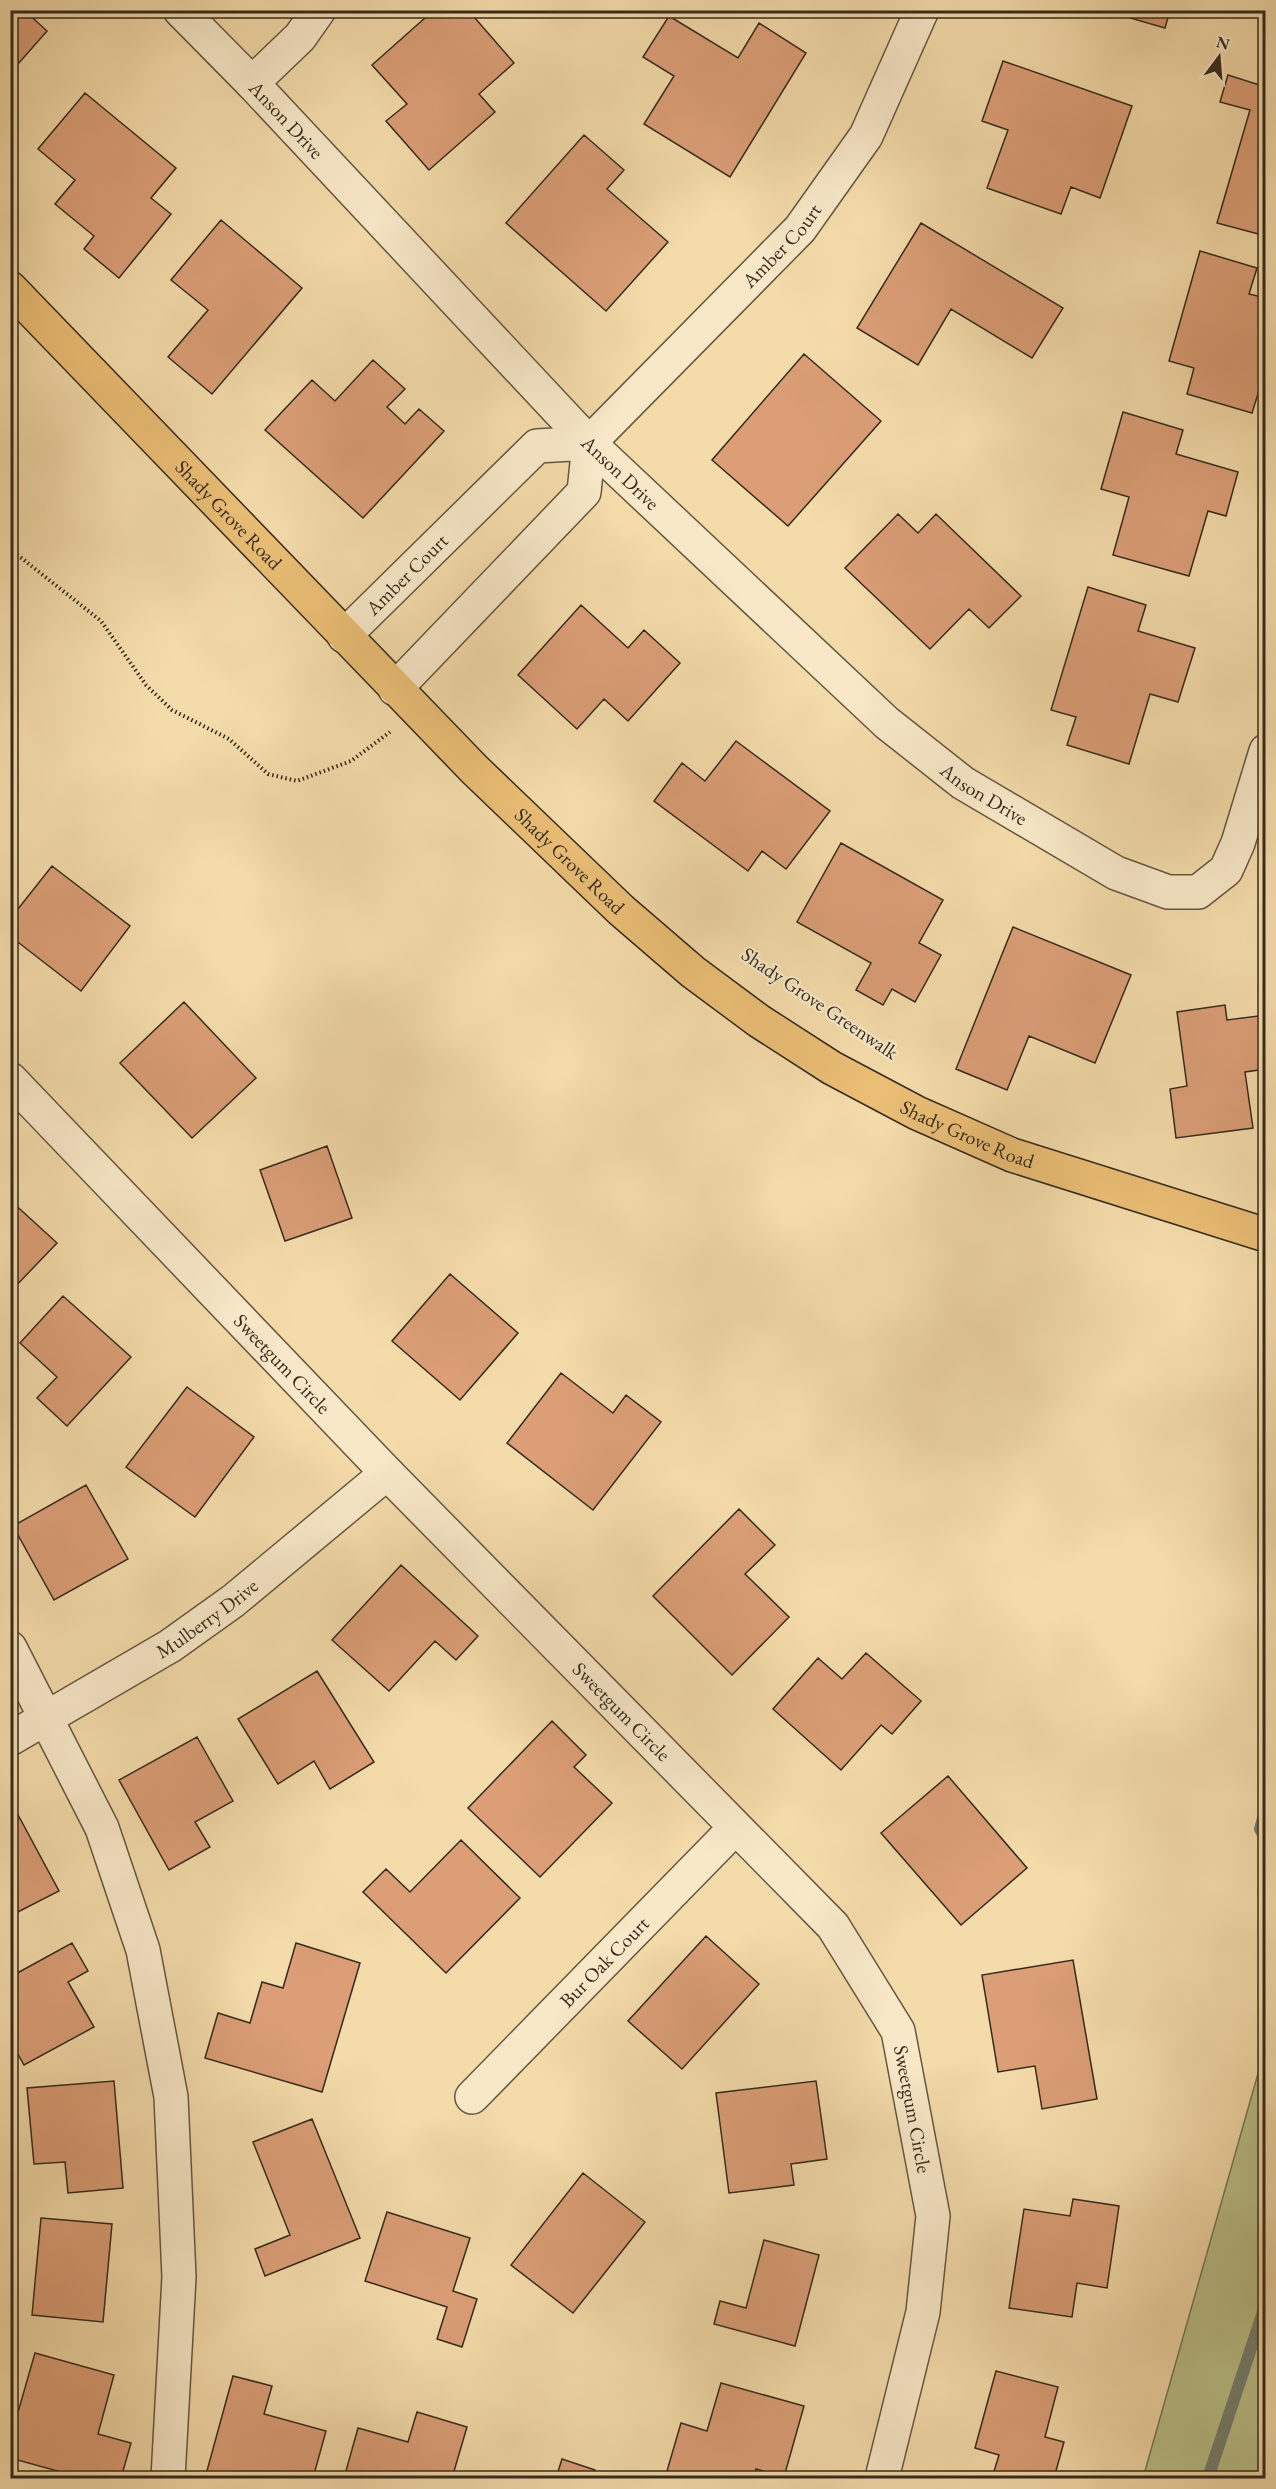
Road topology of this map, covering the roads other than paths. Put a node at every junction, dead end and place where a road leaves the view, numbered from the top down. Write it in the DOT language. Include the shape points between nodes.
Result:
graph roads {
  1 [pos="180,10"];
  2 [pos="319,10"];
  3 [pos="922,10"];
  4 [pos="252,83"];
  5 [pos="10,288"];
  6 [pos="589,444"];
  7 [pos="344,636"];
  8 [pos="394,689"];
  9 [pos="1266,751"];
  10 [pos="10,1079"];
  11 [pos="1266,1234"];
  12 [pos="387,1473"];
  13 [pos="10,1648"];
  14 [pos="48,1718"];
  15 [pos="10,1739"];
  16 [pos="735,1828"];
  17 [pos="472,2097"];
  18 [pos="168,2478"];
  19 [pos="882,2478"];
  1 -- 4 [label="street, Anson Drive"];
  2 -- 4 [label="street" via="300,37"];
  3 -- 6 [label="street, Amber Court" via="866,136 800,229"];
  4 -- 6 [label="street, Anson Drive"];
  5 -- 7 [label="main road, Shady Grove Road"];
  6 -- 7 [label="street, Amber Court" via="537,446"];
  6 -- 8 [label="street" via="584,492"];
  6 -- 9 [label="street, Anson Drive" via="887,723 963,783 1116,873 1168,892 1198,892 1226,870"];
  7 -- 8 [label="main road, Shady Grove Road"];
  8 -- 11 [label="main road, Shady Grove Road" via="565,857 693,972 832,1068 917,1113 1012,1155"];
  10 -- 12 [label="street, Sweetgum Circle"];
  12 -- 14 [label="street, Mulberry Drive" via="233,1601 170,1646"];
  12 -- 16 [label="street, Sweetgum Circle"];
  13 -- 14 [label="street"];
  14 -- 15 [label="street, Mulberry Drive"];
  14 -- 18 [label="street" via="102,1828 143,1950 171,2097 178,2277"];
  16 -- 17 [label="street, Bur Oak Court"];
  16 -- 19 [label="street, Sweetgum Circle" via="832,1926 898,2031 933,2216 923,2312"];
}
